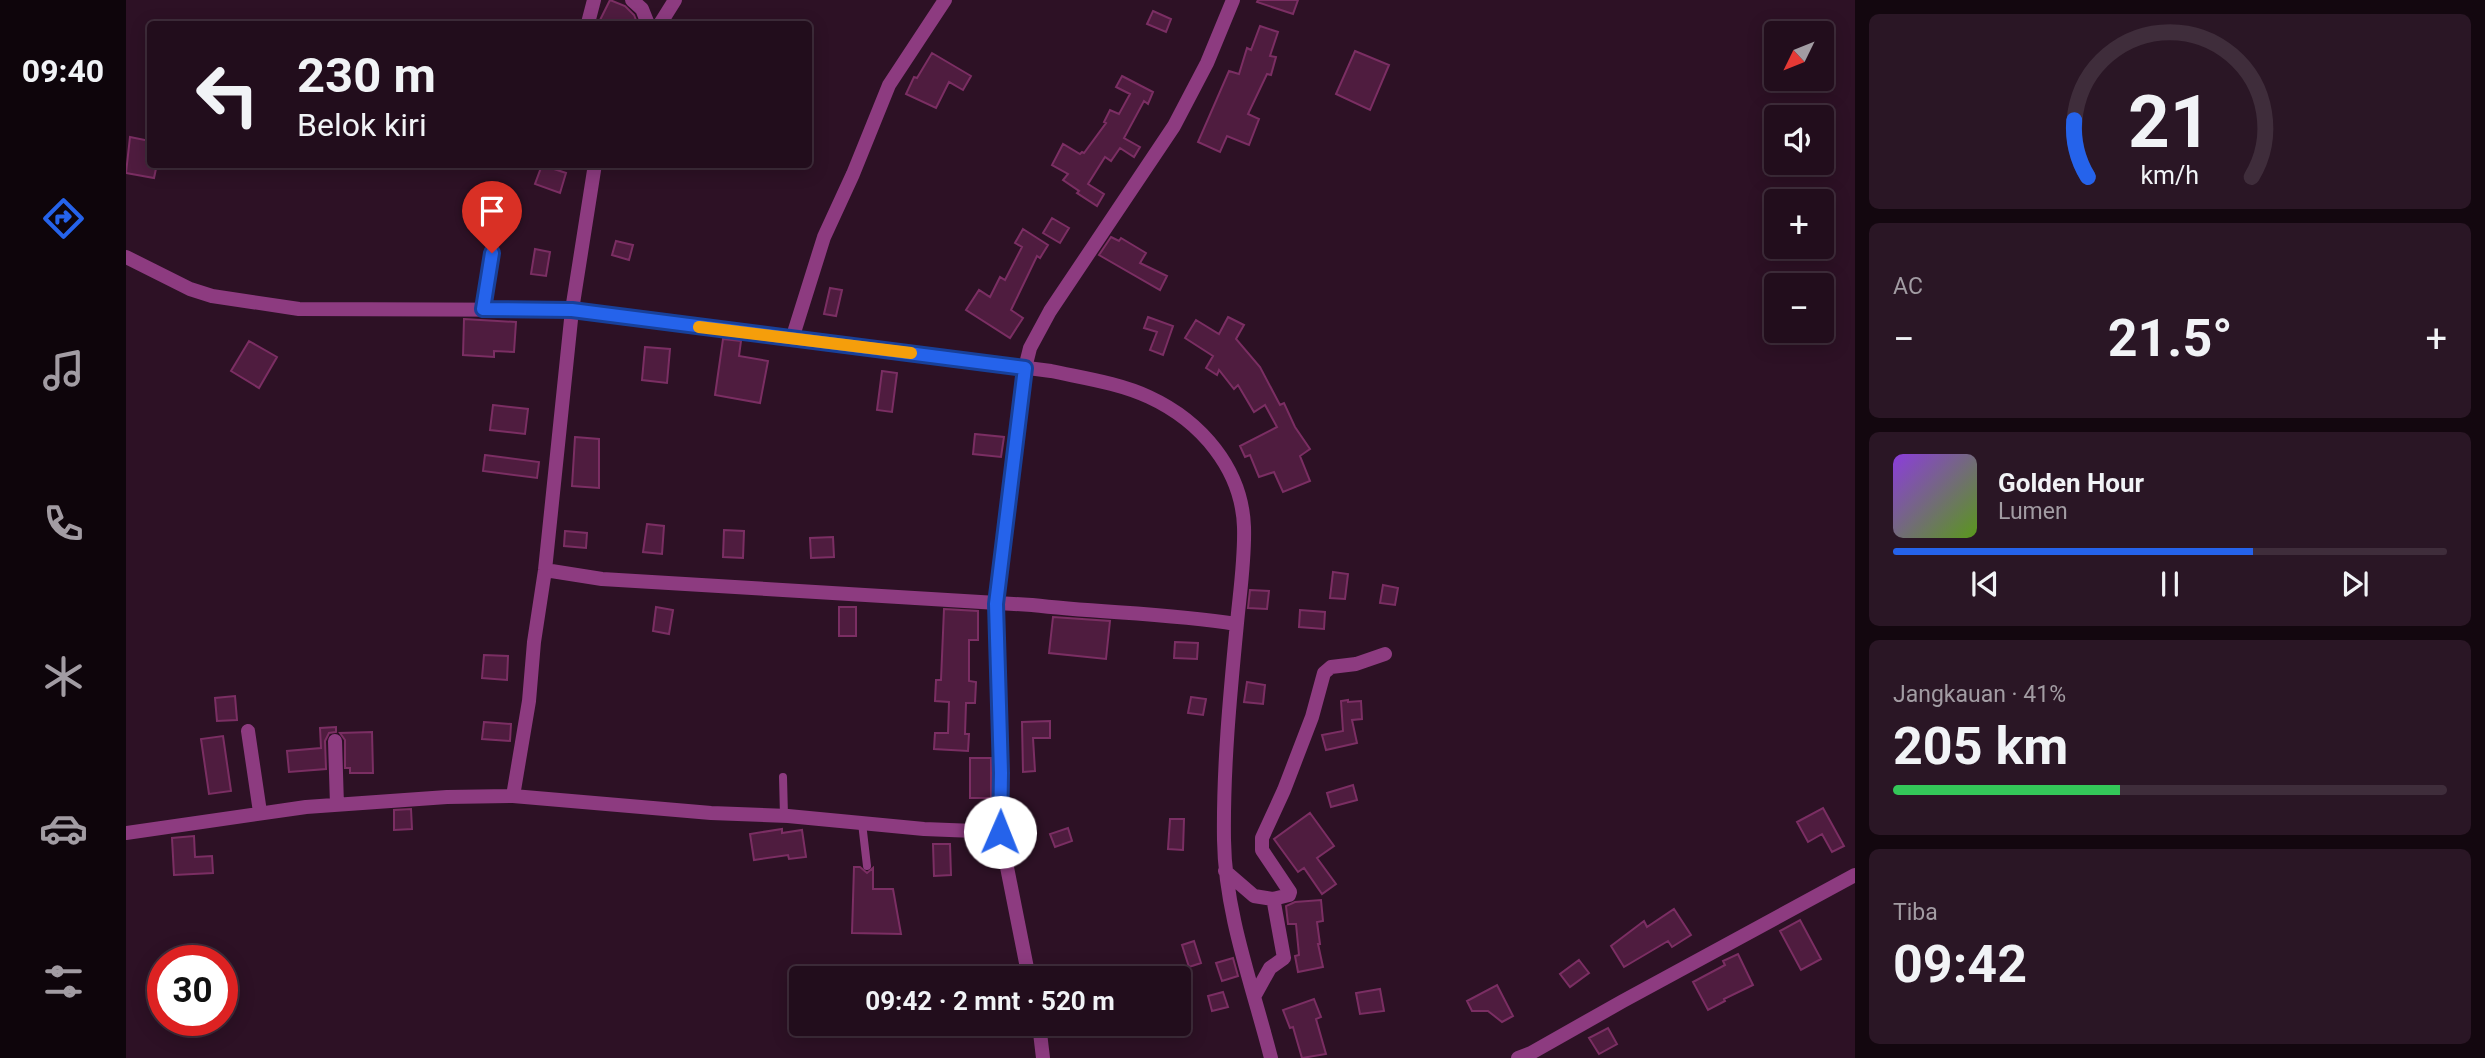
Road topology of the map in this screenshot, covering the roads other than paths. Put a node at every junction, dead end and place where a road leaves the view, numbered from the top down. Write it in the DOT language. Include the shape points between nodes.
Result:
graph roads {
  1 [pos="594,0"];
  2 [pos="632,0"];
  3 [pos="675,0"];
  4 [pos="945,0"];
  5 [pos="1233,0"];
  6 [pos="589,21"];
  7 [pos="647,21"];
  8 [pos="662,21"];
  9 [pos="594,168"];
  10 [pos="492,253"];
  11 [pos="126,257"];
  12 [pos="483,309"];
  13 [pos="572,310"];
  14 [pos="792,339"];
  15 [pos="1025,368"];
  16 [pos="545,570"];
  17 [pos="996,604"];
  18 [pos="1237,624"];
  19 [pos="1385,654"];
  20 [pos="248,731"];
  21 [pos="335,741"];
  22 [pos="783,777"];
  23 [pos="513,796"];
  24 [pos="337,805"];
  25 [pos="260,812"];
  26 [pos="783,816"];
  27 [pos="862,823"];
  28 [pos="1000,832"];
  29 [pos="126,833"];
  30 [pos="867,866"];
  31 [pos="1225,870"];
  32 [pos="1855,875"];
  33 [pos="1273,899"];
  34 [pos="1027,966"];
  35 [pos="1255,995"];
  36 [pos="1040,1036"];
  37 [pos="1528,1056"];
  38 [pos="1043,1058"];
  39 [pos="1271,1058"];
  1 -- 6 [label="street"];
  2 -- 7 [label="street"];
  3 -- 8 [label="street"];
  4 -- 14 [label="street" via="889,85 824,237"];
  5 -- 15 [label="street" via="1188,103 1050,311"];
  9 -- 13 [label="street"];
  10 -- 12 [label="street"];
  11 -- 12 [label="street" via="190,289 233,301 299,309"];
  12 -- 13 [label="street"];
  13 -- 14 [label="street"];
  13 -- 16 [label="street"];
  14 -- 15 [label="street"];
  15 -- 17 [label="street"];
  15 -- 18 [label="street" via="1148,397 1185,418 1208,440 1231,473 1244,525"];
  16 -- 17 [label="street" via="602,579"];
  16 -- 23 [label="street"];
  17 -- 18 [label="street"];
  17 -- 28 [label="street"];
  18 -- 31 [label="street" via="1227,733"];
  19 -- 33 [label="street" via="1331,667 1324,673 1312,717 1262,838 1262,850 1290,892"];
  20 -- 25 [label="street"];
  21 -- 24 [label="street"];
  22 -- 26 [label="lane"];
  23 -- 24 [label="street"];
  23 -- 26 [label="street"];
  24 -- 25 [label="street"];
  25 -- 29 [label="street"];
  26 -- 27 [label="street"];
  27 -- 28 [label="street"];
  27 -- 30 [label="lane"];
  28 -- 34 [label="street"];
  31 -- 33 [label="street" via="1254,895"];
  31 -- 35 [label="street"];
  32 -- 37 [label="street"];
  33 -- 35 [label="street" via="1284,958 1268,971"];
  35 -- 39 [label="street"];
  36 -- 38 [label="street"];
}
